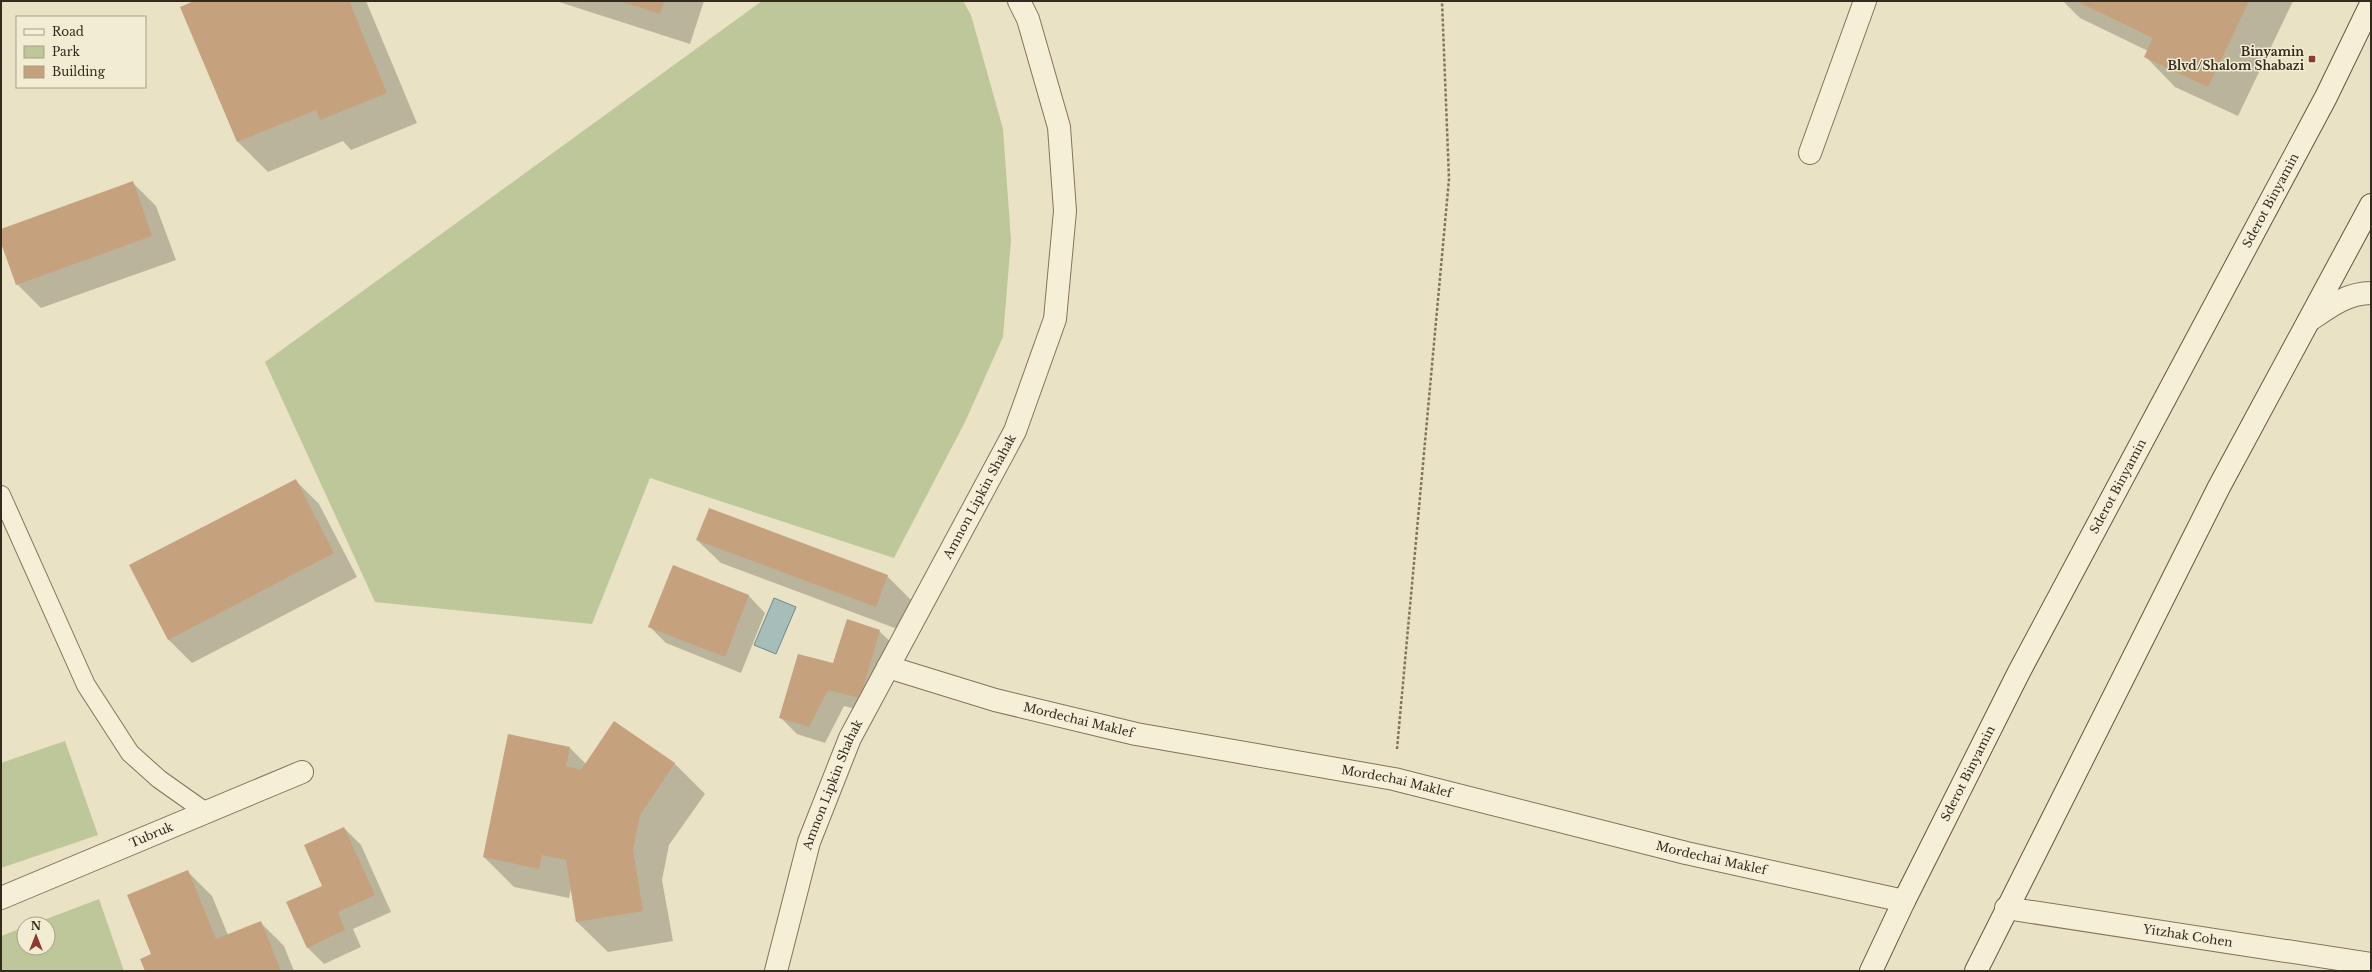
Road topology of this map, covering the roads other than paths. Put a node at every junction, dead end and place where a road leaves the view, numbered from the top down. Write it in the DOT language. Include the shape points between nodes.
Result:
graph roads {
  1 [pos="1019,1"];
  2 [pos="1865,1"];
  3 [pos="2371,4"];
  4 [pos="1810,153"];
  5 [pos="2371,205"];
  6 [pos="2371,292"];
  7 [pos="2310,320"];
  8 [pos="1,495"];
  9 [pos="888,667"];
  10 [pos="302,772"];
  11 [pos="208,813"];
  12 [pos="1,898"];
  13 [pos="1904,901"];
  14 [pos="2006,908"];
  15 [pos="2371,964"];
  16 [pos="776,971"];
  17 [pos="1871,971"];
  18 [pos="1976,971"];
  1 -- 9 [label="street, Amnon Lipkin Shahak" via="1028,19 1059,127 1065,211 1055,319 1015,431"];
  2 -- 4 [label="street"];
  3 -- 13 [label="street, Sderot Binyamin" via="2326,97 2019,672"];
  5 -- 7 [label="street"];
  6 -- 7 [label="street" via="2337,301"];
  7 -- 14 [label="street" via="2219,487"];
  8 -- 11 [label="lane" via="86,685 130,753 159,779"];
  9 -- 13 [label="street, Mordechai Maklef" via="995,700 1136,734 1394,779 1686,853"];
  9 -- 16 [label="street, Amnon Lipkin Shahak" via="850,738 808,842"];
  10 -- 11 [label="street, Tubruk"];
  11 -- 12 [label="street, Tubruk"];
  13 -- 17 [label="street, Sderot Binyamin"];
  14 -- 15 [label="street, Yitzhak Cohen"];
  14 -- 18 [label="street"];
}
